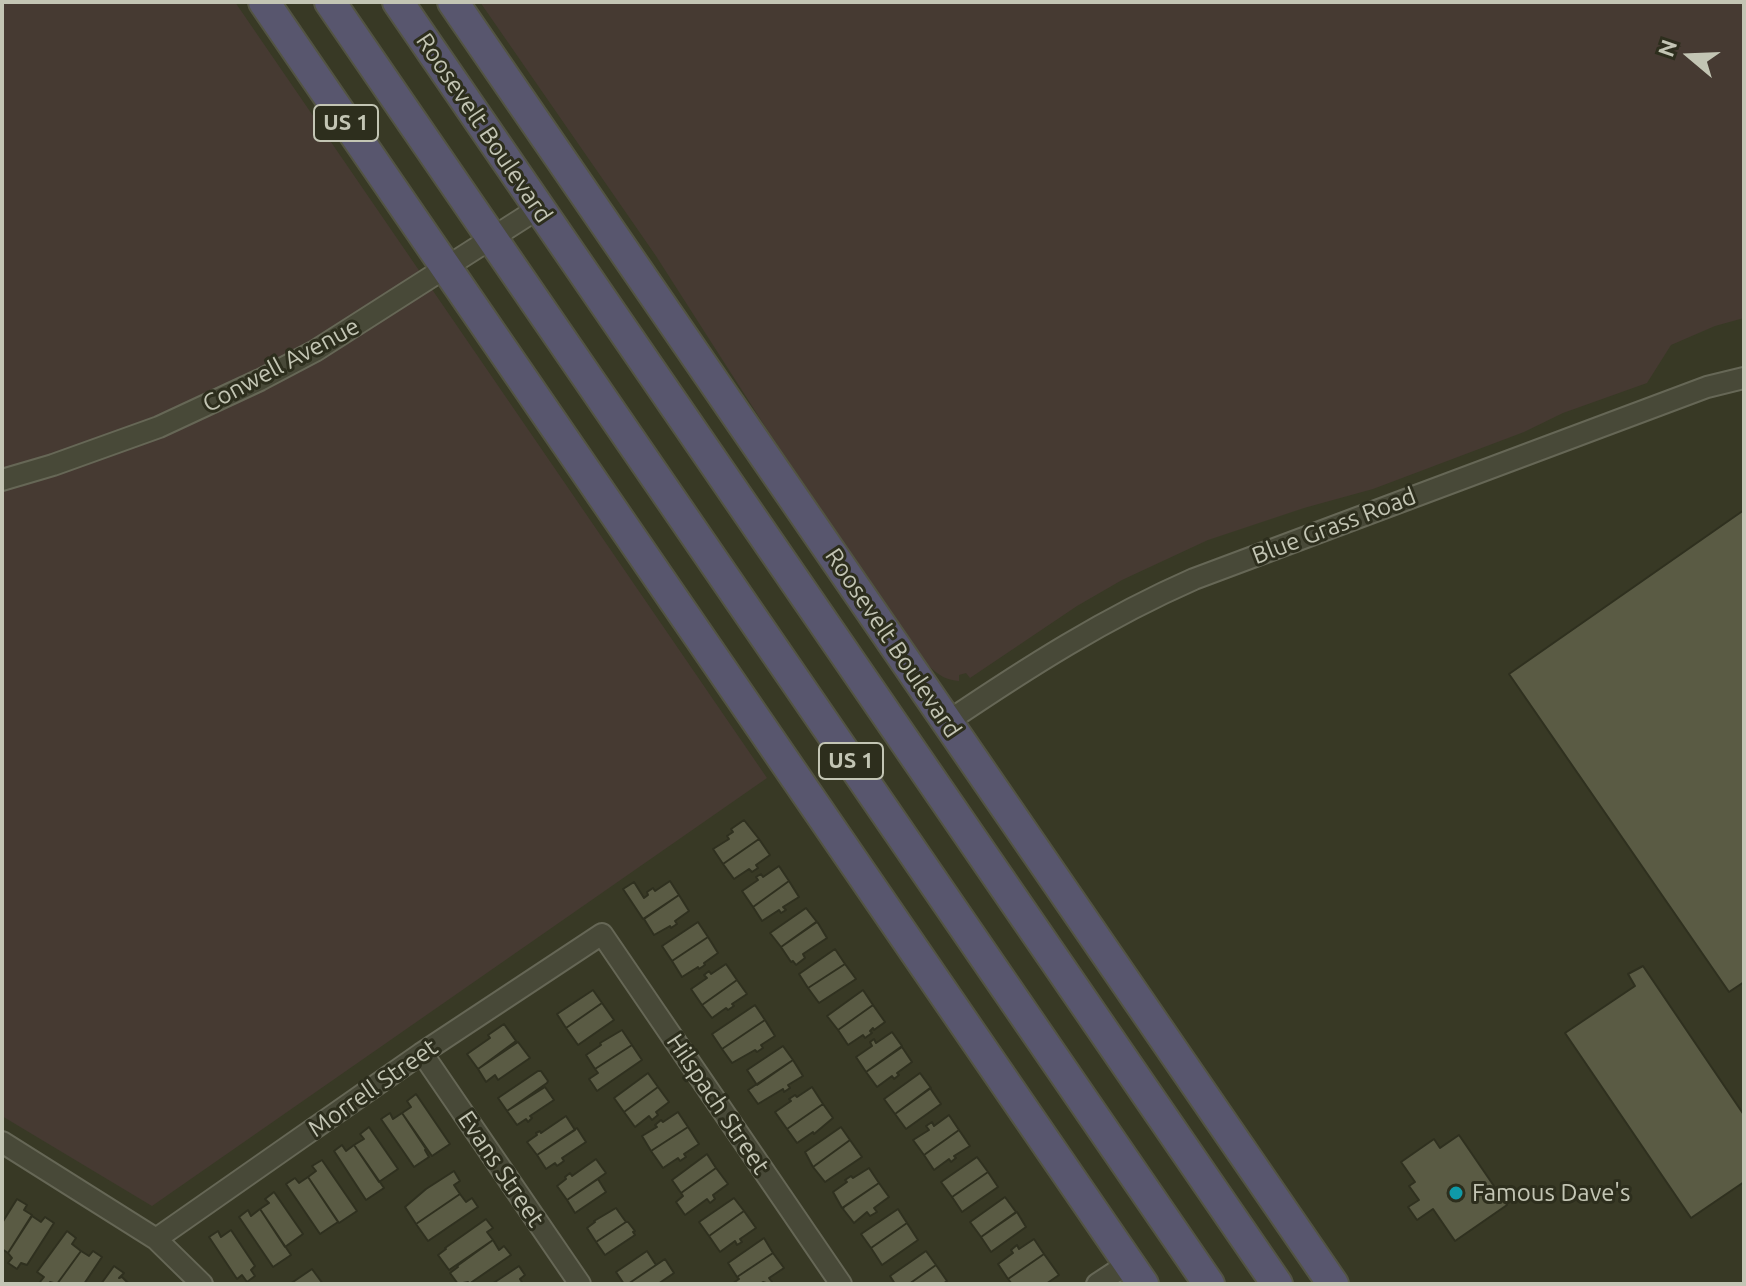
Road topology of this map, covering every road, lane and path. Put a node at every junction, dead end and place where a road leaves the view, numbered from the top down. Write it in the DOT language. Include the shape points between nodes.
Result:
graph roads {
  1 [pos="264,2"];
  2 [pos="330,2"];
  3 [pos="398,2"];
  4 [pos="453,2"];
  5 [pos="539,208"];
  6 [pos="492,238"];
  7 [pos="445,267"];
  8 [pos="1744,378"];
  9 [pos="2,480"];
  10 [pos="947,722"];
  11 [pos="591,940"];
  12 [pos="422,1053"];
  13 [pos="2,1142"];
  14 [pos="156,1239"];
  15 [pos="1136,1274"];
  16 [pos="1332,1283"];
  17 [pos="202,1284"];
  18 [pos="580,1284"];
  19 [pos="841,1284"];
  20 [pos="1097,1284"];
  21 [pos="1209,1284"];
  22 [pos="1277,1284"];
  1 -- 7 [label="highway, US 1"];
  2 -- 6 [label="highway, US 1"];
  3 -- 5 [label="highway, Roosevelt Boulevard / US 1"];
  4 -- 10 [label="highway, Roosevelt Boulevard"];
  5 -- 6 [label="street, Conwell Avenue"];
  5 -- 22 [label="highway, Roosevelt Boulevard / US 1"];
  6 -- 7 [label="street, Conwell Avenue"];
  6 -- 21 [label="highway, US 1"];
  7 -- 9 [label="street, Conwell Avenue" via="315,351 209,405 106,448"];
  7 -- 15 [label="highway, US 1"];
  8 -- 10 [label="street, Blue Grass Road" via="1707,387 1194,579 1070,642"];
  10 -- 16 [label="highway, Roosevelt Boulevard"];
  11 -- 12 [label="street, Morrell Street"];
  11 -- 19 [label="street, Hilspach Street" via="602,934"];
  12 -- 14 [label="street, Morrell Street"];
  12 -- 18 [label="street, Evans Street"];
  13 -- 14 [label="street"];
  14 -- 17 [label="street"];
  15 -- 20 [label="street"];
}
